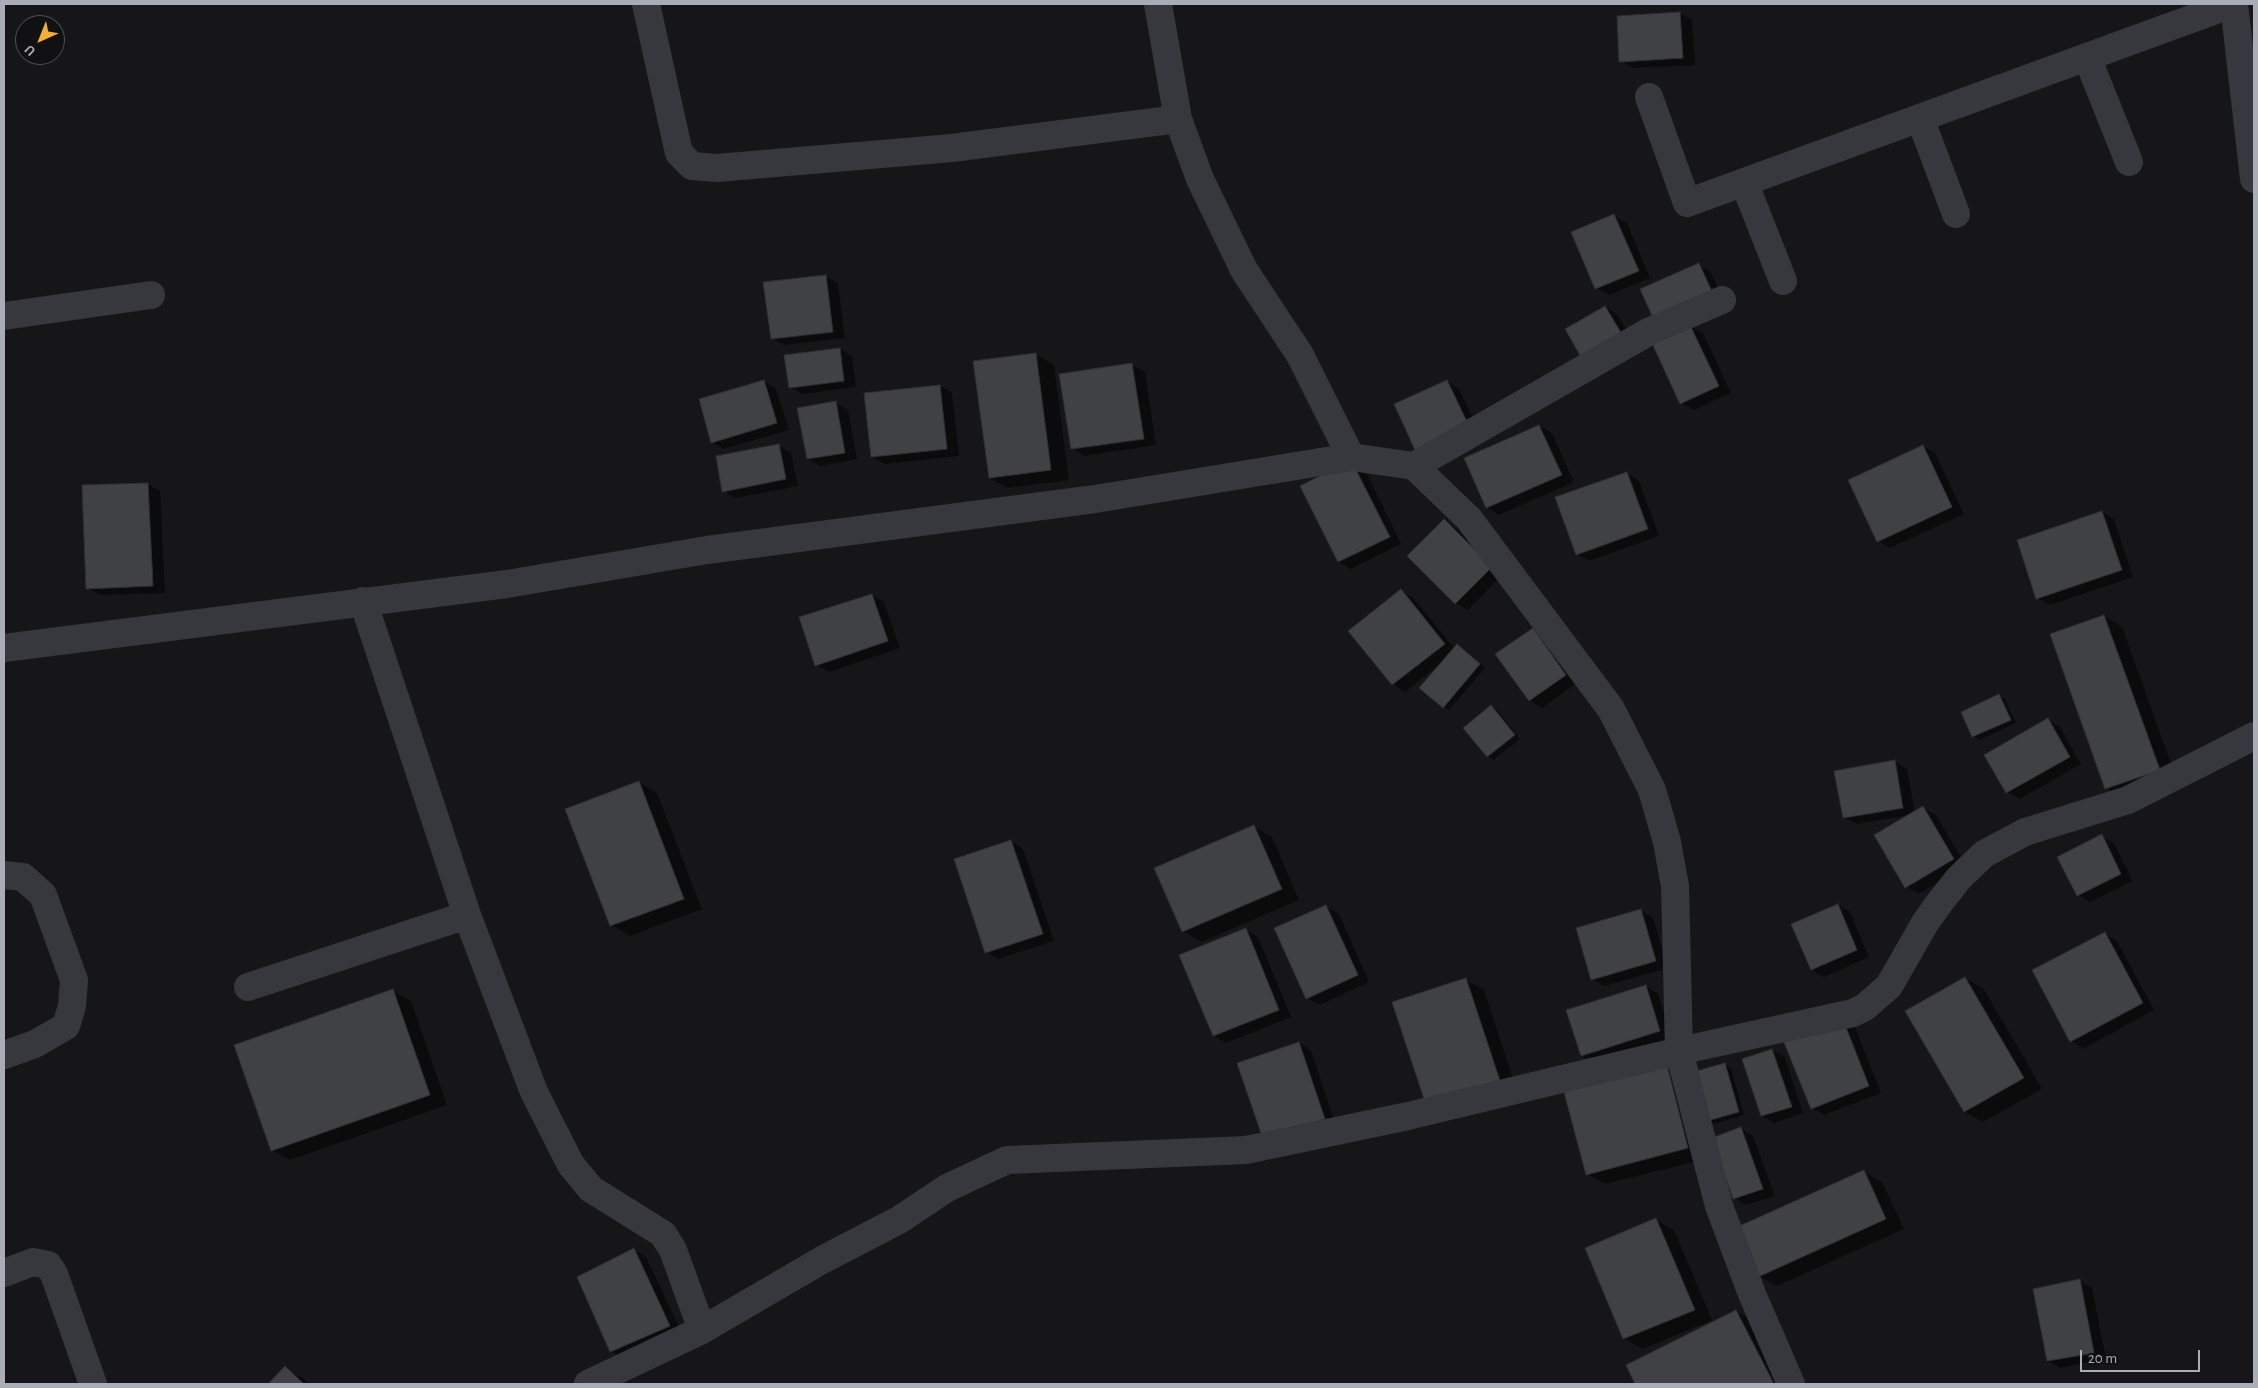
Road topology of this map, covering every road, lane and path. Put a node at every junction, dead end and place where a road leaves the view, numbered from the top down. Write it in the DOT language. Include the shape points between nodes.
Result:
graph roads {
  1 [pos="646,4"];
  2 [pos="1158,4"];
  3 [pos="2233,4"];
  4 [pos="2087,57"];
  5 [pos="1649,97"];
  6 [pos="1920,118"];
  7 [pos="1178,119"];
  8 [pos="2129,162"];
  9 [pos="2254,178"];
  10 [pos="1744,182"];
  11 [pos="1956,214"];
  12 [pos="1783,281"];
  13 [pos="151,296"];
  14 [pos="1722,300"];
  15 [pos="4,316"];
  16 [pos="1350,457"];
  17 [pos="1414,466"];
  18 [pos="363,601"];
  19 [pos="4,648"];
  20 [pos="2254,736"];
  21 [pos="4,875"];
  22 [pos="467,915"];
  23 [pos="248,987"];
  24 [pos="1679,1051"];
  25 [pos="4,1055"];
  26 [pos="4,1273"];
  27 [pos="702,1330"];
  28 [pos="93,1384"];
  29 [pos="588,1384"];
  30 [pos="1791,1384"];
  1 -- 7 [label="street" via="679,153 692,166 717,168 952,148"];
  2 -- 7 [label="street"];
  3 -- 4 [label="street"];
  3 -- 9 [label="street"];
  4 -- 6 [label="street"];
  4 -- 8 [label="street"];
  5 -- 10 [label="street" via="1687,203"];
  6 -- 10 [label="street"];
  6 -- 11 [label="street"];
  7 -- 16 [label="street" via="1200,179 1244,270 1300,355"];
  10 -- 12 [label="street"];
  13 -- 15 [label="street"];
  14 -- 17 [label="street" via="1650,331"];
  16 -- 17 [label="street"];
  16 -- 18 [label="street" via="1095,499 707,550 507,584"];
  17 -- 24 [label="street" via="1469,519 1611,708 1652,790 1675,886"];
  18 -- 19 [label="street"];
  18 -- 22 [label="street"];
  20 -- 24 [label="street" via="2128,800 2025,832 1984,854 1940,902 1889,986 1860,1010"];
  21 -- 25 [label="street" via="22,878 43,894 74,980 66,1026 35,1044"];
  22 -- 23 [label="street"];
  22 -- 27 [label="street" via="534,1092 571,1165 591,1189 663,1234 673,1250"];
  24 -- 27 [label="street" via="1408,1116 1246,1150 1007,1160 947,1188 899,1220 822,1260"];
  24 -- 30 [label="street" via="1719,1206"];
  26 -- 28 [label="street" via="33,1262 48,1265"];
  27 -- 29 [label="street"];
}
